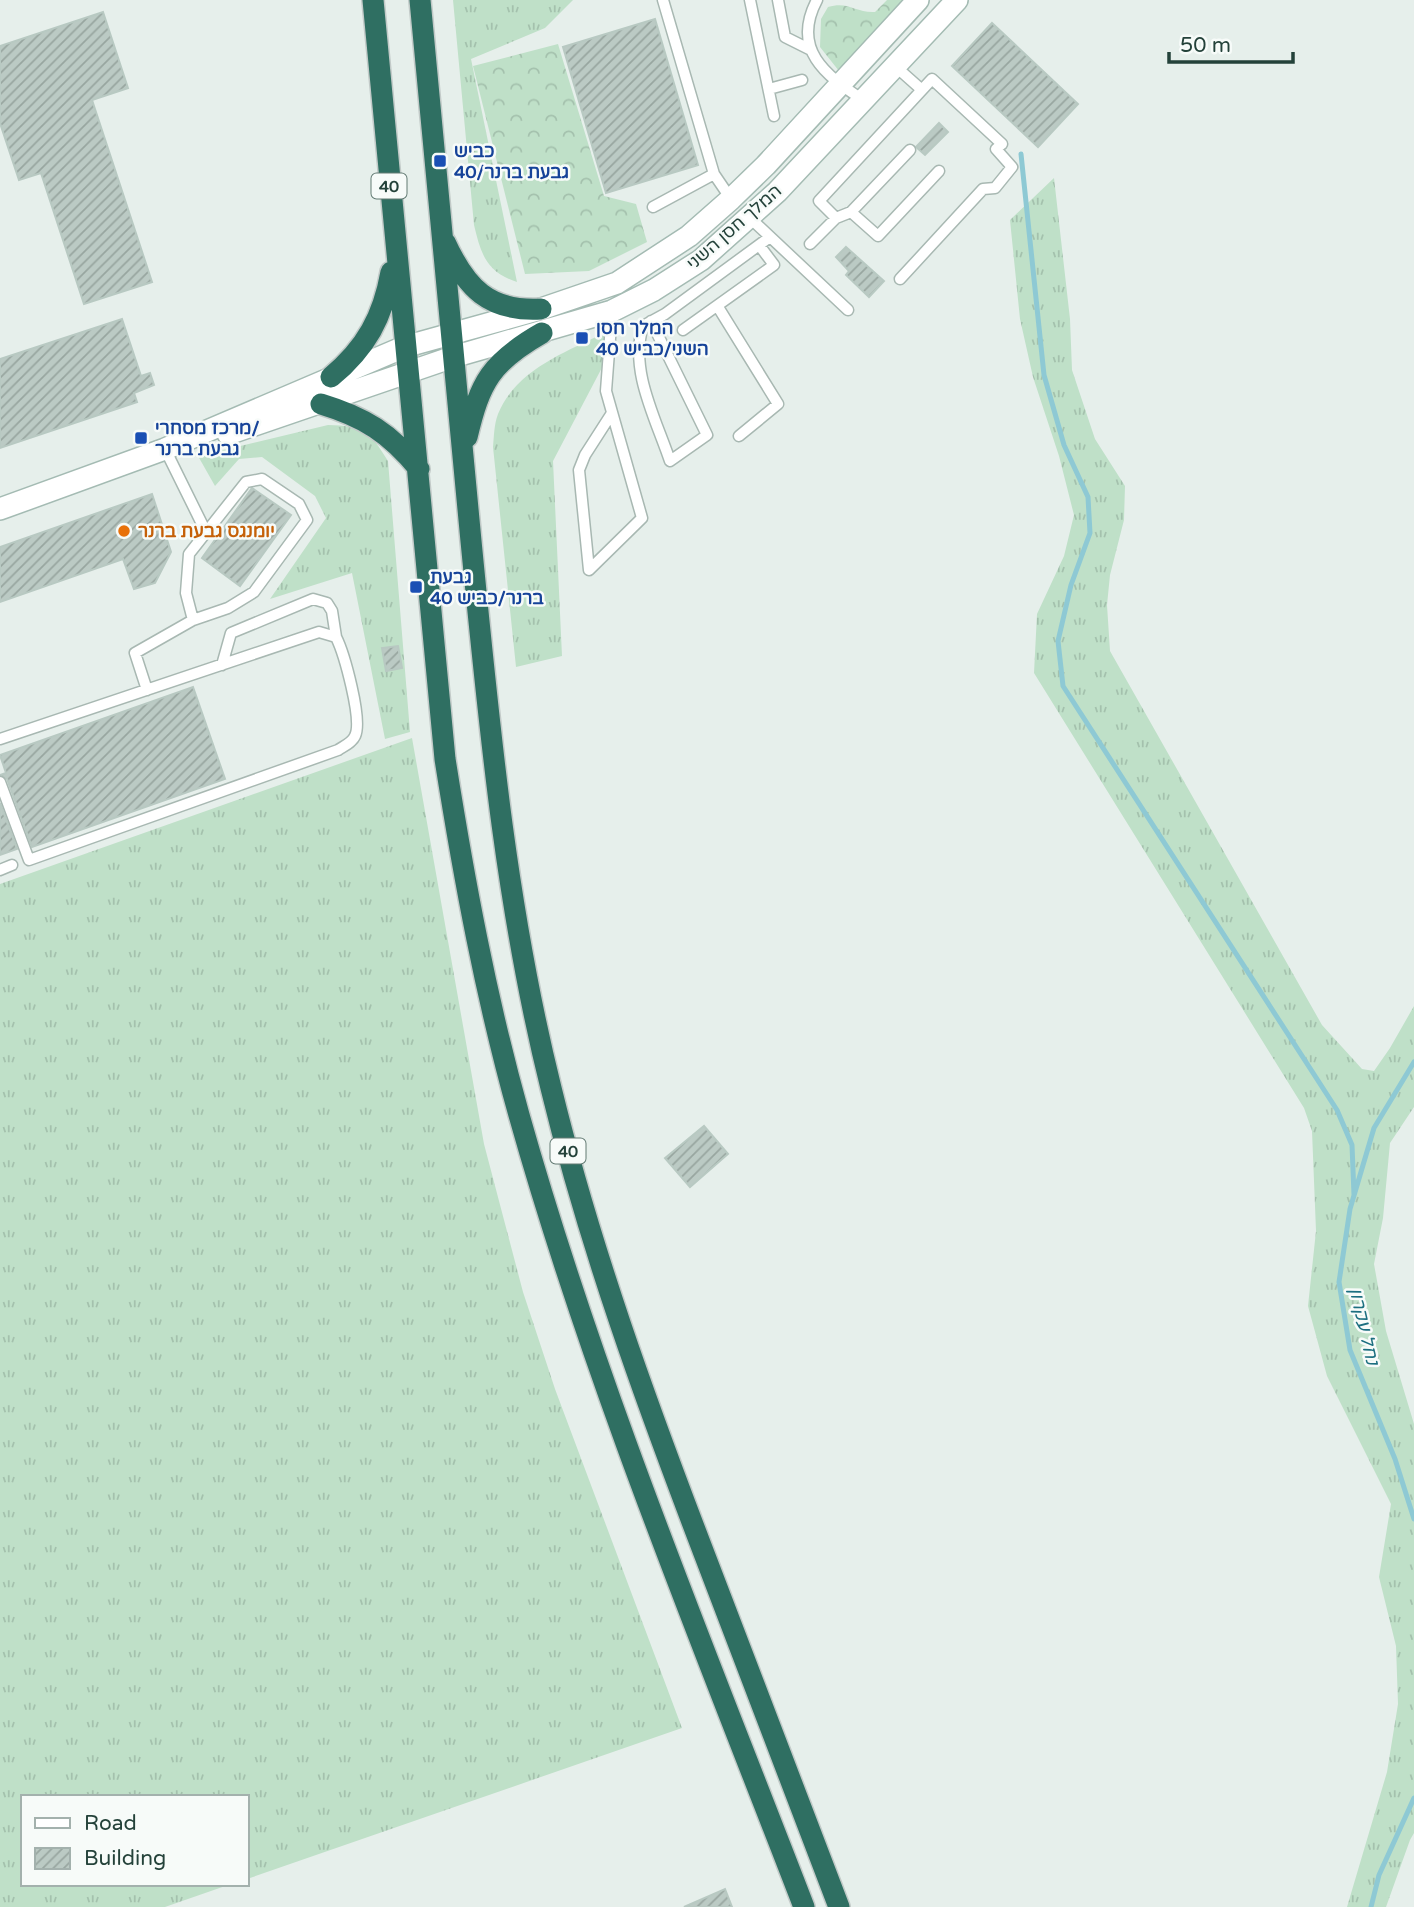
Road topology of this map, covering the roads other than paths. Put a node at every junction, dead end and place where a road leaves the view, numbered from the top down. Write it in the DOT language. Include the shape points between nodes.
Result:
graph roads {
  1 [pos="373,0"];
  2 [pos="420,0"];
  3 [pos="663,0"];
  4 [pos="750,0"];
  5 [pos="778,0"];
  6 [pos="817,0"];
  7 [pos="918,0"];
  8 [pos="957,0"];
  9 [pos="811,50"];
  10 [pos="895,66"];
  11 [pos="802,80"];
  12 [pos="840,85"];
  13 [pos="769,89"];
  14 [pos="922,90"];
  15 [pos="863,100"];
  16 [pos="774,116"];
  17 [pos="910,150"];
  18 [pos="939,171"];
  19 [pos="714,174"];
  20 [pos="731,199"];
  21 [pos="653,207"];
  22 [pos="851,212"];
  23 [pos="749,218"];
  24 [pos="836,218"];
  25 [pos="440,231"];
  26 [pos="770,237"];
  27 [pos="394,239"];
  28 [pos="810,244"];
  29 [pos="759,245"];
  30 [pos="900,279"];
  31 [pos="718,307"];
  32 [pos="541,309"];
  33 [pos="848,310"];
  34 [pos="612,311"];
  35 [pos="651,321"];
  36 [pos="683,330"];
  37 [pos="542,333"];
  38 [pos="450,335"];
  39 [pos="404,347"];
  40 [pos="453,357"];
  41 [pos="408,372"];
  42 [pos="331,377"];
  43 [pos="321,404"];
  44 [pos="612,413"];
  45 [pos="738,436"];
  46 [pos="164,449"];
  47 [pos="464,464"];
  48 [pos="419,469"];
  49 [pos="0,509"];
  50 [pos="206,533"];
  51 [pos="193,620"];
  52 [pos="336,637"];
  53 [pos="222,665"];
  54 [pos="147,690"];
  55 [pos="0,739"];
  56 [pos="0,782"];
  57 [pos="12,865"];
  58 [pos="0,870"];
  59 [pos="804,1907"];
  60 [pos="839,1907"];
  1 -- 27 [label="highway, 40"];
  2 -- 25 [label="highway, 40"];
  3 -- 19 [label="lane"];
  4 -- 13 [label="lane"];
  5 -- 9 [label="lane" via="785,37"];
  6 -- 9 [label="lane" via="809,16"];
  7 -- 12 [label="street, המלך חסן השני"];
  8 -- 10 [label="street, המלך חסן השני"];
  9 -- 12 [label="lane"];
  10 -- 14 [label="lane"];
  10 -- 15 [label="street, המלך חסן השני"];
  11 -- 13 [label="lane"];
  12 -- 15 [label="lane"];
  12 -- 20 [label="street, המלך חסן השני"];
  13 -- 16 [label="lane"];
  14 -- 24 [label="lane" via="819,201"];
  14 -- 30 [label="lane" via="932,79 1002,144 996,149 1012,167 995,188 983,189"];
  15 -- 23 [label="street, המלך חסן השני"];
  17 -- 22 [label="lane"];
  18 -- 22 [label="lane" via="878,236"];
  19 -- 20 [label="lane"];
  19 -- 21 [label="lane"];
  20 -- 32 [label="street, המלך חסן השני" via="689,236 617,283"];
  22 -- 24 [label="lane"];
  23 -- 26 [label="lane"];
  23 -- 34 [label="street, המלך חסן השני" via="701,260"];
  24 -- 28 [label="lane"];
  25 -- 32 [label="highway" via="453,259 485,297 511,309"];
  25 -- 38 [label="highway, 40"];
  26 -- 29 [label="lane"];
  26 -- 33 [label="lane"];
  27 -- 39 [label="highway, 40"];
  27 -- 42 [label="highway" via="389,285 380,312 365,344"];
  29 -- 31 [label="lane" via="774,265"];
  29 -- 35 [label="lane"];
  31 -- 36 [label="lane"];
  31 -- 45 [label="lane" via="778,404"];
  32 -- 38 [label="street, המלך חסן השני"];
  34 -- 37 [label="street, המלך חסן השני"];
  34 -- 44 [label="lane" via="606,391"];
  35 -- 35 [label="lane" via="643,326 638,342 641,377 670,461 707,435"];
  37 -- 40 [label="street, המלך חסן השני"];
  37 -- 47 [label="highway" via="506,357 483,385 466,438"];
  38 -- 39 [label="street, המלך חסן השני"];
  38 -- 40 [label="highway, 40"];
  39 -- 41 [label="highway, 40"];
  39 -- 42 [label="street, המלך חסן השני"];
  40 -- 41 [label="street, המלך חסן השני"];
  40 -- 47 [label="highway, 40"];
  41 -- 43 [label="street, המלך חסן השני"];
  41 -- 48 [label="highway, 40"];
  42 -- 46 [label="street, המלך חסן השני"];
  43 -- 46 [label="street, המלך חסן השני"];
  43 -- 48 [label="highway" via="374,425"];
  44 -- 44 [label="lane" via="579,470 589,570 642,518"];
  46 -- 49 [label="street"];
  46 -- 50 [label="lane"];
  47 -- 60 [label="highway, 40" via="503,835 523,964 551,1089 637,1375"];
  48 -- 59 [label="highway, 40" via="447,773 476,936 518,1112 605,1386"];
  50 -- 51 [label="lane" via="189,554 186,593"];
  50 -- 51 [label="lane" via="246,482 262,479 299,504 307,520 254,592 228,608"];
  51 -- 54 [label="lane" via="135,653"];
  52 -- 53 [label="lane" via="319,632"];
  52 -- 53 [label="lane" via="332,611 327,603 313,599 231,633"];
  52 -- 56 [label="lane" via="344,652 357,719 356,735 338,750 29,860"];
  53 -- 54 [label="lane"];
  54 -- 55 [label="lane"];
  57 -- 58 [label="lane"];
}
